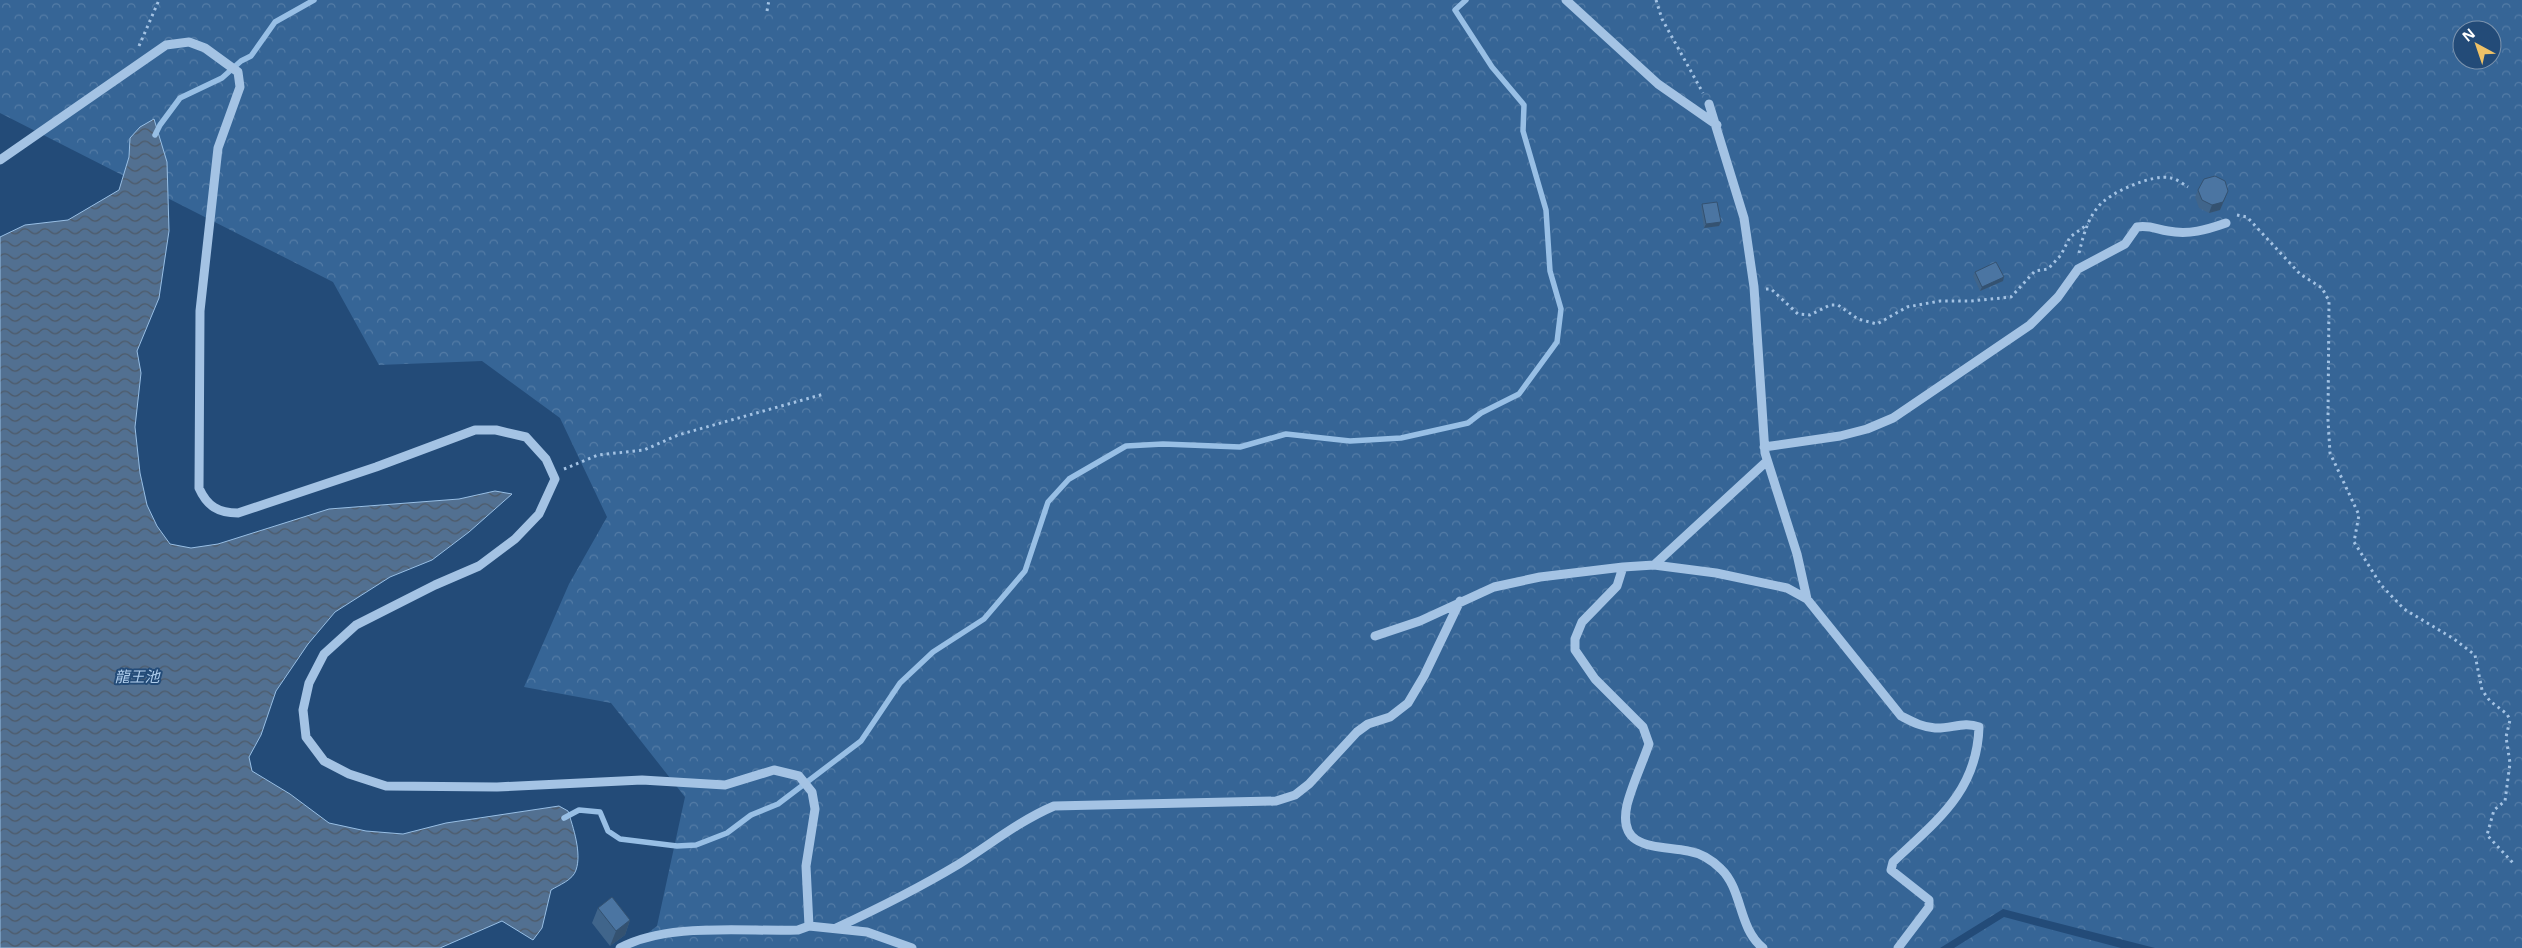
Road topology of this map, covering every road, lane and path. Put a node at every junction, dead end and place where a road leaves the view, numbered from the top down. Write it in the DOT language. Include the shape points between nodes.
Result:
graph roads {
  1 [pos="159,0"];
  2 [pos="769,0"];
  3 [pos="1566,0"];
  4 [pos="1656,0"];
  5 [pos="767,11"];
  6 [pos="138,47"];
  7 [pos="1710,104"];
  8 [pos="1717,125"];
  9 [pos="0,160"];
  10 [pos="2188,187"];
  11 [pos="2226,223"];
  12 [pos="2088,224"];
  13 [pos="2078,269"];
  14 [pos="1754,287"];
  15 [pos="824,394"];
  16 [pos="1764,448"];
  17 [pos="1767,460"];
  18 [pos="553,474"];
  19 [pos="1654,565"];
  20 [pos="1622,567"];
  21 [pos="1807,599"];
  22 [pos="1460,601"];
  23 [pos="1375,636"];
  24 [pos="2514,864"];
  25 [pos="809,926"];
  26 [pos="836,928"];
  27 [pos="620,948"];
  28 [pos="912,948"];
  29 [pos="1763,948"];
  30 [pos="1898,948"];
  1 -- 6 [label="path"];
  2 -- 5 [label="path"];
  3 -- 8 [label="street" via="1658,84"];
  4 -- 7 [label="path" via="1662,19"];
  7 -- 8 [label="street"];
  8 -- 14 [label="street" via="1744,218"];
  9 -- 18 [label="street" via="166,45 189,42 205,48 238,72 240,87 218,148 200,311 199,488 205,501 222,513 238,513 475,430 496,430 526,437 546,459"];
  10 -- 12 [label="path" via="2170,177 2137,182 2098,205"];
  11 -- 13 [label="street" via="2201,232 2168,231 2149,225 2137,227 2125,244"];
  11 -- 24 [label="path" via="2238,215 2247,217 2300,274 2322,288 2329,301 2330,453 2359,515 2354,542 2381,585 2404,608 2475,655 2482,690 2510,720 2506,738 2510,763 2505,802 2494,810 2487,835"];
  12 -- 13 [label="path" via="2078,255"];
  12 -- 14 [label="path" via="2070,237 2061,255 2048,268 2035,271 2011,297 1940,301 1908,307 1877,324 1858,319 1838,305 1830,305 1810,315 1798,314 1771,289"];
  13 -- 16 [label="street" via="2058,297 2030,325 1893,418 1840,436"];
  14 -- 16 [label="street"];
  15 -- 18 [label="path" via="678,435 644,450 598,455"];
  16 -- 17 [label="street"];
  17 -- 19 [label="street"];
  17 -- 21 [label="street" via="1798,554"];
  18 -- 25 [label="street" via="555,479 539,514 515,539 479,566 356,625 324,654 309,683 303,710 306,737 324,761 349,774 386,786 497,787 642,780 725,785 774,770 799,776 812,792 815,809 806,866"];
  19 -- 20 [label="street"];
  19 -- 21 [label="street" via="1716,573 1787,588"];
  20 -- 22 [label="street" via="1503,585"];
  20 -- 29 [label="street" via="1617,586 1582,622 1575,639 1575,650 1595,679 1643,727 1650,744 1627,806 1628,830 1637,842 1689,851 1707,858 1720,868 1728,877 1749,932"];
  21 -- 30 [label="street" via="1902,716 1918,725 1937,728 1970,723 1979,727 1978,746 1968,777 1952,805 1893,862 1891,870 1929,900 1929,907"];
  22 -- 23 [label="street" via="1420,621"];
  22 -- 26 [label="street" via="1408,703 1390,718 1368,724 1357,732 1295,795 1276,801 1054,806 1028,817 959,864"];
  25 -- 26 [label="street"];
  25 -- 27 [label="street" via="798,930 680,931 636,939"];
  26 -- 28 [label="street" via="867,932"];
}
